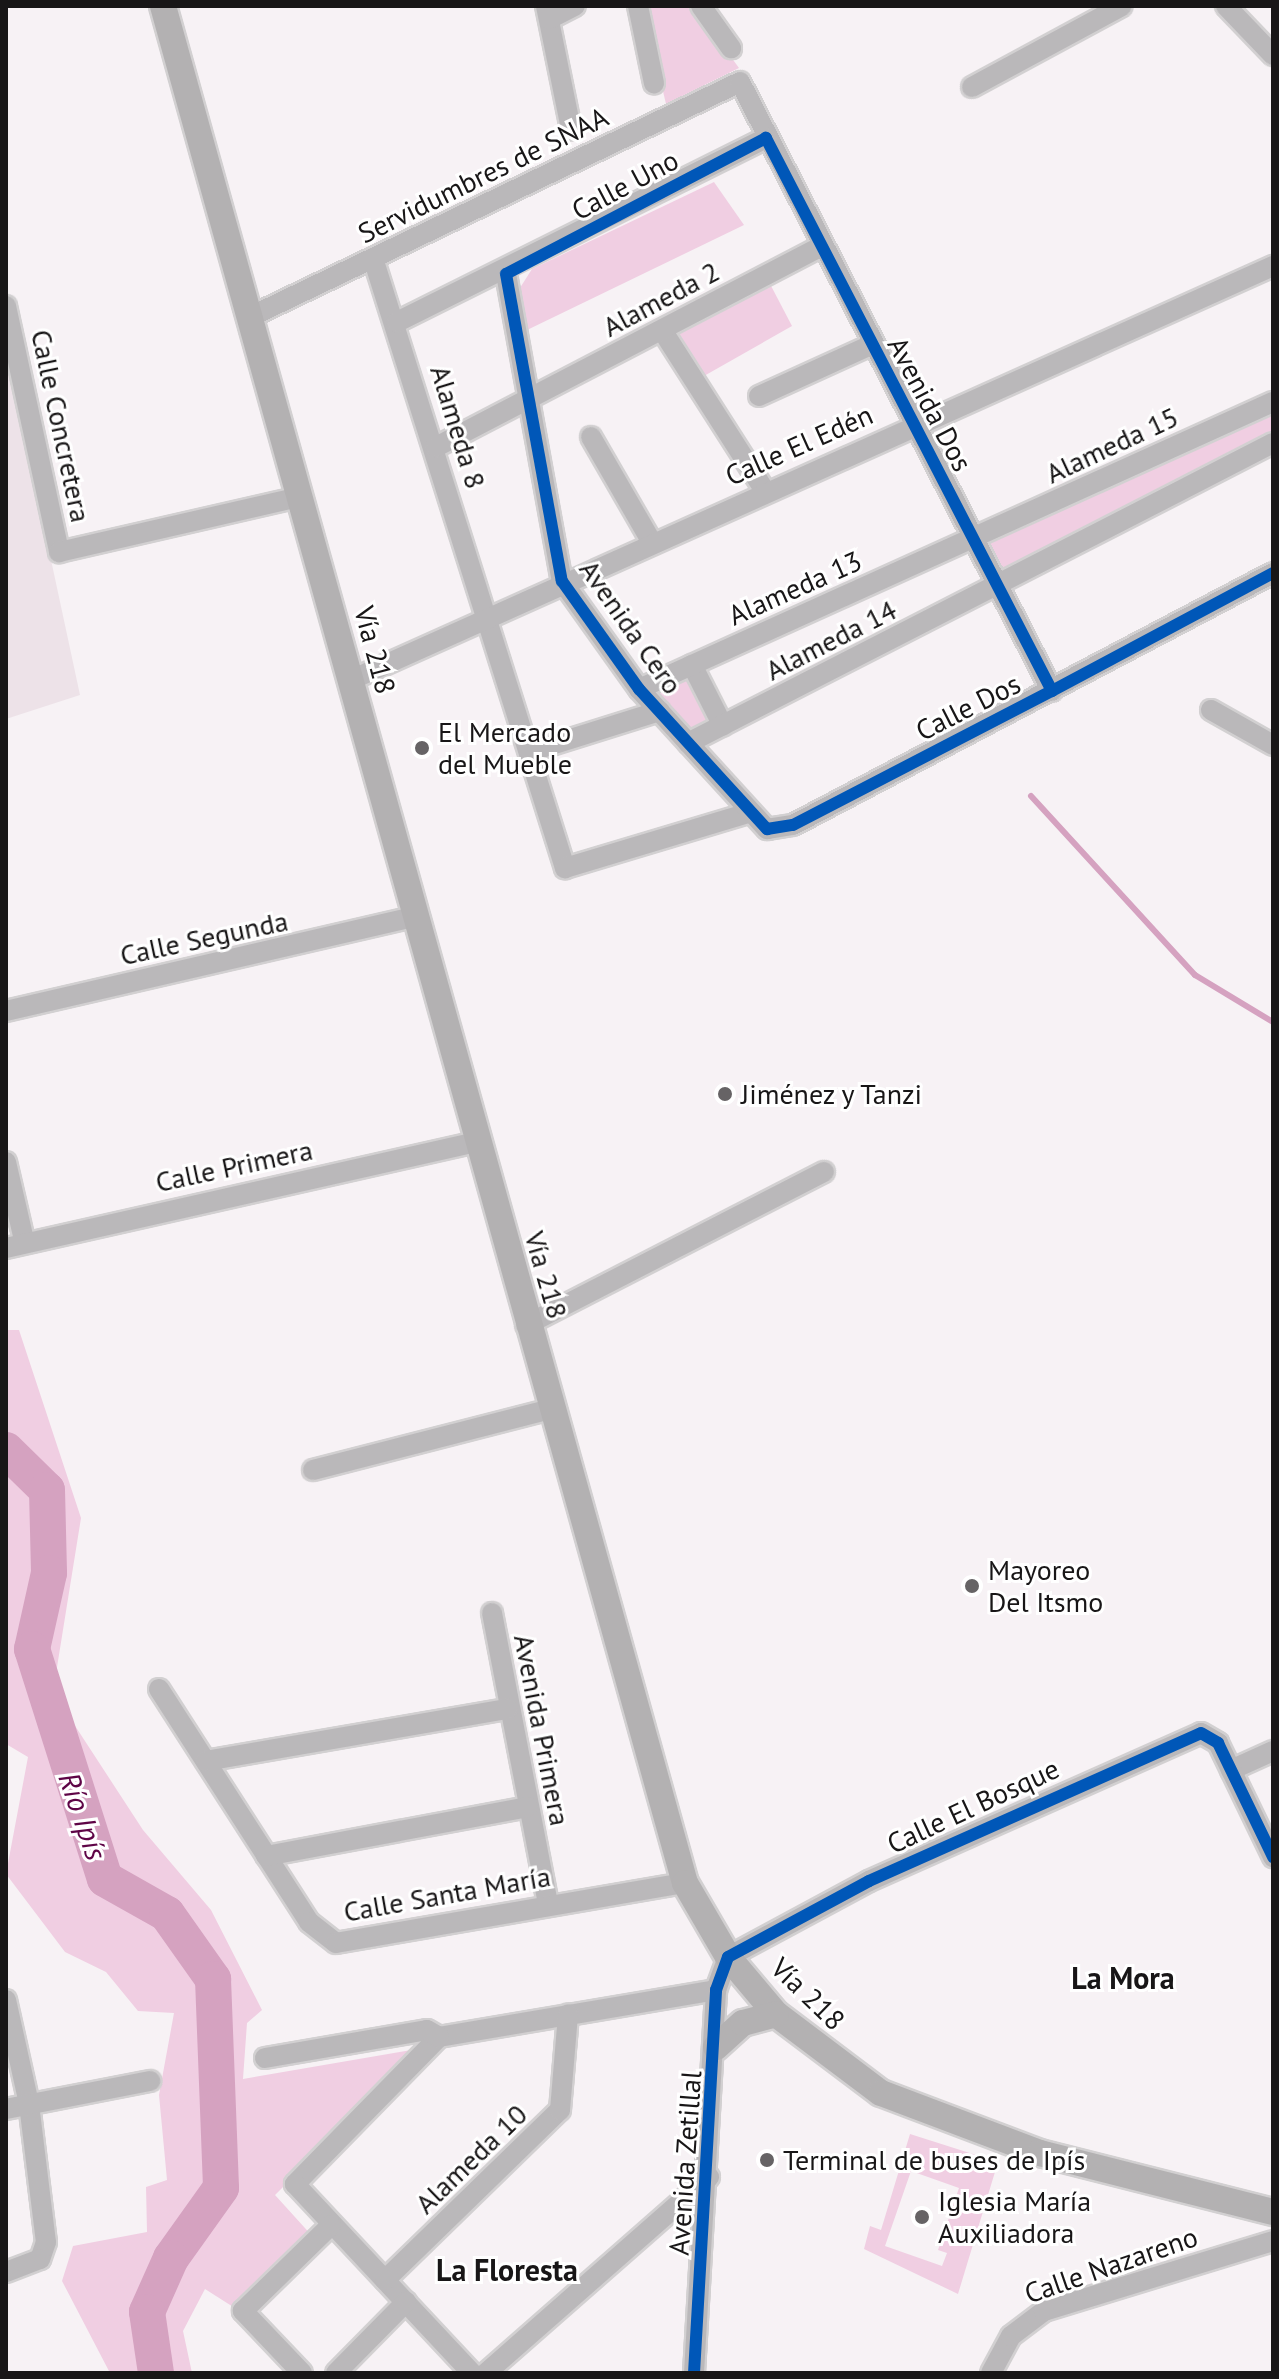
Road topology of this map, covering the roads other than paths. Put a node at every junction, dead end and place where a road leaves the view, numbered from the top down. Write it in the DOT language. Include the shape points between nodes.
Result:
graph roads {
  1 [pos="163,6"];
  2 [pos="575,6"];
  3 [pos="638,6"];
  4 [pos="701,6"];
  5 [pos="1122,6"];
  6 [pos="1226,6"];
  7 [pos="547,12"];
  8 [pos="731,48"];
  9 [pos="1273,55"];
  10 [pos="740,82"];
  11 [pos="654,83"];
  12 [pos="972,87"];
  13 [pos="571,129"];
  14 [pos="766,138"];
  15 [pos="821,247"];
  16 [pos="373,258"];
  17 [pos="1273,266"];
  18 [pos="506,274"];
  19 [pos="6,306"];
  20 [pos="250,317"];
  21 [pos="397,322"];
  22 [pos="662,330"];
  23 [pos="871,345"];
  24 [pos="759,396"];
  25 [pos="527,401"];
  26 [pos="1273,402"];
  27 [pos="913,425"];
  28 [pos="591,437"];
  29 [pos="1273,443"];
  30 [pos="436,447"];
  31 [pos="765,491"];
  32 [pos="300,497"];
  33 [pos="974,539"];
  34 [pos="651,541"];
  35 [pos="1273,573"];
  36 [pos="562,581"];
  37 [pos="999,587"];
  38 [pos="486,615"];
  39 [pos="692,665"];
  40 [pos="351,680"];
  41 [pos="639,689"];
  42 [pos="1052,691"];
  43 [pos="1211,710"];
  44 [pos="660,711"];
  45 [pos="723,726"];
  46 [pos="688,743"];
  47 [pos="1273,745"];
  48 [pos="529,752"];
  49 [pos="748,813"];
  50 [pos="767,829"];
  51 [pos="414,917"];
  52 [pos="6,1011"];
  53 [pos="475,1142"];
  54 [pos="6,1162"];
  55 [pos="824,1172"];
  56 [pos="15,1244"];
  57 [pos="526,1325"];
  58 [pos="550,1409"];
  59 [pos="313,1470"];
  60 [pos="492,1613"];
  61 [pos="159,1689"];
  62 [pos="508,1709"];
  63 [pos="1273,1751"];
  64 [pos="206,1761"];
  65 [pos="1231,1770"];
  66 [pos="527,1807"];
  67 [pos="266,1856"];
  68 [pos="1273,1857"];
  69 [pos="685,1883"];
  70 [pos="548,1905"];
  71 [pos="728,1957"];
  72 [pos="716,1990"];
  73 [pos="6,2000"];
  74 [pos="568,2014"];
  75 [pos="776,2014"];
  76 [pos="439,2037"];
  77 [pos="716,2047"];
  78 [pos="265,2058"];
  79 [pos="150,2081"];
  80 [pos="29,2104"];
  81 [pos="6,2109"];
  82 [pos="709,2177"];
  83 [pos="1273,2212"];
  84 [pos="331,2225"];
  85 [pos="1273,2241"];
  86 [pos="6,2272"];
  87 [pos="385,2280"];
  88 [pos="406,2302"];
  89 [pos="691,2369"];
  90 [pos="302,2373"];
  91 [pos="336,2373"];
  92 [pos="472,2373"];
  93 [pos="486,2373"];
  94 [pos="991,2373"];
  1 -- 20 [label="main road, Vía 218"];
  2 -- 7 [label="street"];
  3 -- 11 [label="street"];
  4 -- 8 [label="street"];
  5 -- 12 [label="street"];
  6 -- 9 [label="street"];
  7 -- 13 [label="street"];
  10 -- 14 [label="street, Avenida Dos"];
  10 -- 16 [label="street, Servidumbres de SNAA"];
  14 -- 15 [label="street, Avenida Dos"];
  14 -- 18 [label="street, Calle Uno"];
  15 -- 22 [label="street, Alameda 2"];
  15 -- 23 [label="street, Avenida Dos"];
  16 -- 20 [label="street, Servidumbres de SNAA"];
  16 -- 21 [label="street, Alameda 8"];
  17 -- 27 [label="street, Calle El Edén"];
  18 -- 21 [label="street, Calle Uno"];
  18 -- 25 [label="street, Avenida Cero"];
  19 -- 32 [label="street, Calle Concretera" via="59,552"];
  20 -- 32 [label="main road, Vía 218"];
  21 -- 30 [label="street, Alameda 8"];
  22 -- 25 [label="street, Alameda 2"];
  22 -- 31 [label="street"];
  23 -- 24 [label="street"];
  23 -- 27 [label="street, Avenida Dos"];
  25 -- 30 [label="street, Alameda 2"];
  25 -- 36 [label="street, Avenida Cero"];
  26 -- 33 [label="street, Alameda 15"];
  27 -- 31 [label="street, Calle El Edén"];
  27 -- 33 [label="street, Avenida Dos"];
  28 -- 34 [label="street"];
  29 -- 37 [label="street, Alameda 14"];
  30 -- 38 [label="street, Alameda 8"];
  31 -- 34 [label="street, Calle El Edén"];
  32 -- 40 [label="main road, Vía 218"];
  33 -- 37 [label="street, Avenida Dos"];
  33 -- 39 [label="street, Alameda 13"];
  34 -- 36 [label="street, Calle El Edén"];
  35 -- 42 [label="street, Calle Dos"];
  36 -- 38 [label="street, Calle El Edén"];
  36 -- 41 [label="street, Avenida Cero"];
  37 -- 42 [label="street, Avenida Dos"];
  37 -- 45 [label="street, Alameda 14"];
  38 -- 40 [label="street, Calle El Edén"];
  38 -- 48 [label="street, Alameda 8"];
  39 -- 41 [label="street, Alameda 13"];
  39 -- 45 [label="street"];
  40 -- 51 [label="main road, Vía 218"];
  41 -- 44 [label="street, Avenida Cero"];
  42 -- 50 [label="street, Calle Dos" via="793,825"];
  43 -- 47 [label="street"];
  44 -- 46 [label="street, Avenida Cero"];
  44 -- 48 [label="street"];
  45 -- 46 [label="street, Alameda 14"];
  46 -- 49 [label="street, Avenida Cero"];
  48 -- 49 [label="street, Alameda 8" via="565,868"];
  49 -- 50 [label="street, Avenida Cero"];
  51 -- 52 [label="street, Calle Segunda"];
  51 -- 53 [label="main road, Vía 218"];
  53 -- 56 [label="street, Calle Primera"];
  53 -- 57 [label="main road, Vía 218"];
  54 -- 56 [label="street"];
  55 -- 57 [label="street"];
  57 -- 58 [label="main road, Vía 218"];
  58 -- 59 [label="street"];
  58 -- 69 [label="main road, Vía 218"];
  60 -- 62 [label="street, Avenida Primera"];
  61 -- 64 [label="street, Calle Santa María"];
  62 -- 64 [label="street"];
  62 -- 66 [label="street, Avenida Primera"];
  63 -- 65 [label="street"];
  64 -- 67 [label="street, Calle Santa María"];
  65 -- 68 [label="street, Calle El Bosque"];
  65 -- 71 [label="street, Calle El Bosque" via="1218,1743 1201,1733 1177,1739 869,1881"];
  66 -- 67 [label="street"];
  66 -- 70 [label="street, Avenida Primera"];
  67 -- 70 [label="street, Calle Santa María" via="309,1922 336,1943"];
  69 -- 70 [label="street, Calle Santa María"];
  69 -- 71 [label="main road, Vía 218"];
  71 -- 72 [label="street, Avenida Zetillal"];
  71 -- 75 [label="main road, Vía 218"];
  72 -- 74 [label="street"];
  72 -- 77 [label="street, Avenida Zetillal"];
  73 -- 80 [label="street"];
  74 -- 76 [label="street"];
  74 -- 87 [label="street, Alameda 10" via="560,2110"];
  75 -- 77 [label="main road" via="743,2023"];
  75 -- 83 [label="main road, Vía 218" via="834,2063 947,2123"];
  76 -- 78 [label="street" via="427,2030"];
  76 -- 84 [label="street" via="297,2178 297,2189"];
  77 -- 82 [label="street, Avenida Zetillal"];
  79 -- 80 [label="street"];
  80 -- 81 [label="street"];
  80 -- 86 [label="street" via="46,2242 40,2259"];
  82 -- 89 [label="street, Avenida Zetillal"];
  82 -- 93 [label="street"];
  84 -- 87 [label="street"];
  84 -- 90 [label="street" via="243,2311"];
  85 -- 94 [label="street, Calle Nazareno" via="1044,2311 1011,2336"];
  87 -- 88 [label="street"];
  88 -- 91 [label="street"];
  88 -- 92 [label="street"];
}
